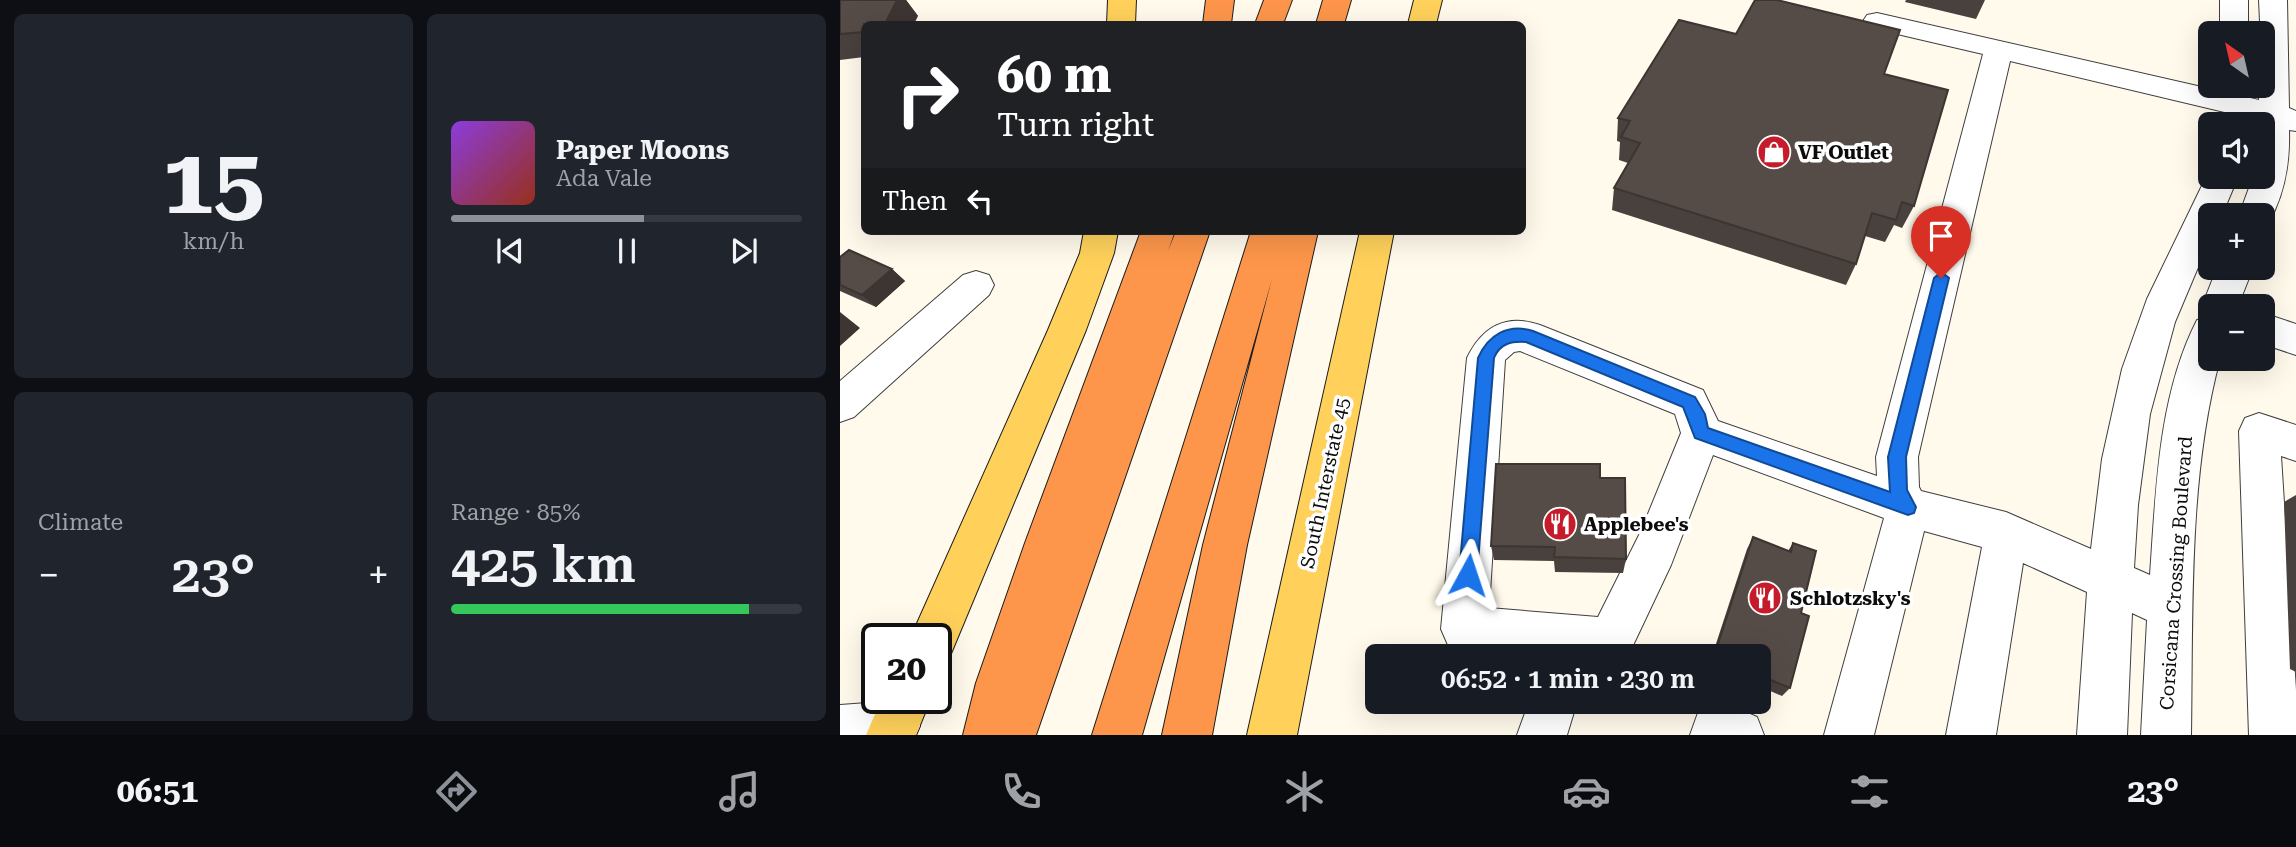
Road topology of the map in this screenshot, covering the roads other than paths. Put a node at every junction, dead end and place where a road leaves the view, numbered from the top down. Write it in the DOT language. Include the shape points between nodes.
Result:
graph roads {
  1 [pos="1122,0"];
  2 [pos="1220,0"];
  3 [pos="1278,0"];
  4 [pos="1337,0"];
  5 [pos="1428,0"];
  6 [pos="2234,0"];
  7 [pos="2273,0"];
  8 [pos="1121,21"];
  9 [pos="1217,21"];
  10 [pos="1270,21"];
  11 [pos="1331,21"];
  12 [pos="1423,21"];
  13 [pos="1877,21"];
  14 [pos="2234,21"];
  15 [pos="1998,48"];
  16 [pos="2235,104"];
  17 [pos="2285,116"];
  18 [pos="2218,189"];
  19 [pos="2260,203"];
  20 [pos="1100,235"];
  21 [pos="1157,235"];
  22 [pos="1192,235"];
  23 [pos="1267,235"];
  24 [pos="1300,235"];
  25 [pos="1376,235"];
  26 [pos="976,285"];
  27 [pos="2275,332"];
  28 [pos="2296,340"];
  29 [pos="2198,363"];
  30 [pos="840,405"];
  31 [pos="1700,433"];
  32 [pos="2296,443"];
  33 [pos="1908,507"];
  34 [pos="2006,533"];
  35 [pos="2112,581"];
  36 [pos="2170,607"];
  37 [pos="940,623"];
  38 [pos="1553,644"];
  39 [pos="1594,644"];
  40 [pos="1549,714"];
  41 [pos="898,720"];
  42 [pos="840,730"];
  43 [pos="988,735"];
  44 [pos="1011,735"];
  45 [pos="1117,735"];
  46 [pos="1186,735"];
  47 [pos="1272,735"];
  48 [pos="1542,735"];
  49 [pos="1715,735"];
  50 [pos="1739,735"];
  51 [pos="1849,735"];
  52 [pos="1971,735"];
  53 [pos="2102,735"];
  54 [pos="2166,735"];
  55 [pos="2274,735"];
  1 -- 8 [label="main road"];
  2 -- 9 [label="highway"];
  3 -- 10 [label="highway"];
  4 -- 11 [label="highway"];
  5 -- 12 [label="main road"];
  6 -- 14 [label="street"];
  7 -- 17 [label="street"];
  13 -- 15 [label="street"];
  15 -- 16 [label="street"];
  15 -- 33 [label="street" via="1897,457 1898,492"];
  16 -- 17 [label="street"];
  17 -- 19 [label="street"];
  18 -- 35 [label="street" via="2172,278 2141,369 2118,492"];
  20 -- 37 [label="main road" via="1067,330"];
  21 -- 43 [label="highway" via="1038,568"];
  22 -- 44 [label="highway"];
  23 -- 45 [label="highway"];
  24 -- 46 [label="highway" via="1225,545"];
  25 -- 47 [label="main road, South Interstate 45"];
  26 -- 30 [label="street"];
  27 -- 28 [label="street"];
  29 -- 36 [label="street, Corsicana Crossing Boulevard" via="2180,458"];
  31 -- 33 [label="street"];
  31 -- 38 [label="street" via="1689,402 1527,336 1501,339 1490,348 1464,629"];
  31 -- 39 [label="street" via="1636,598 1610,642"];
  32 -- 55 [label="street" via="2259,431"];
  33 -- 34 [label="street"];
  33 -- 51 [label="street"];
  34 -- 35 [label="street"];
  34 -- 52 [label="street"];
  35 -- 36 [label="street"];
  35 -- 53 [label="street"];
  36 -- 54 [label="street, Corsicana Crossing Boulevard"];
  40 -- 48 [label="street"];
  41 -- 42 [label="street"];
  49 -- 50 [label="street" via="1718,725"];
}
